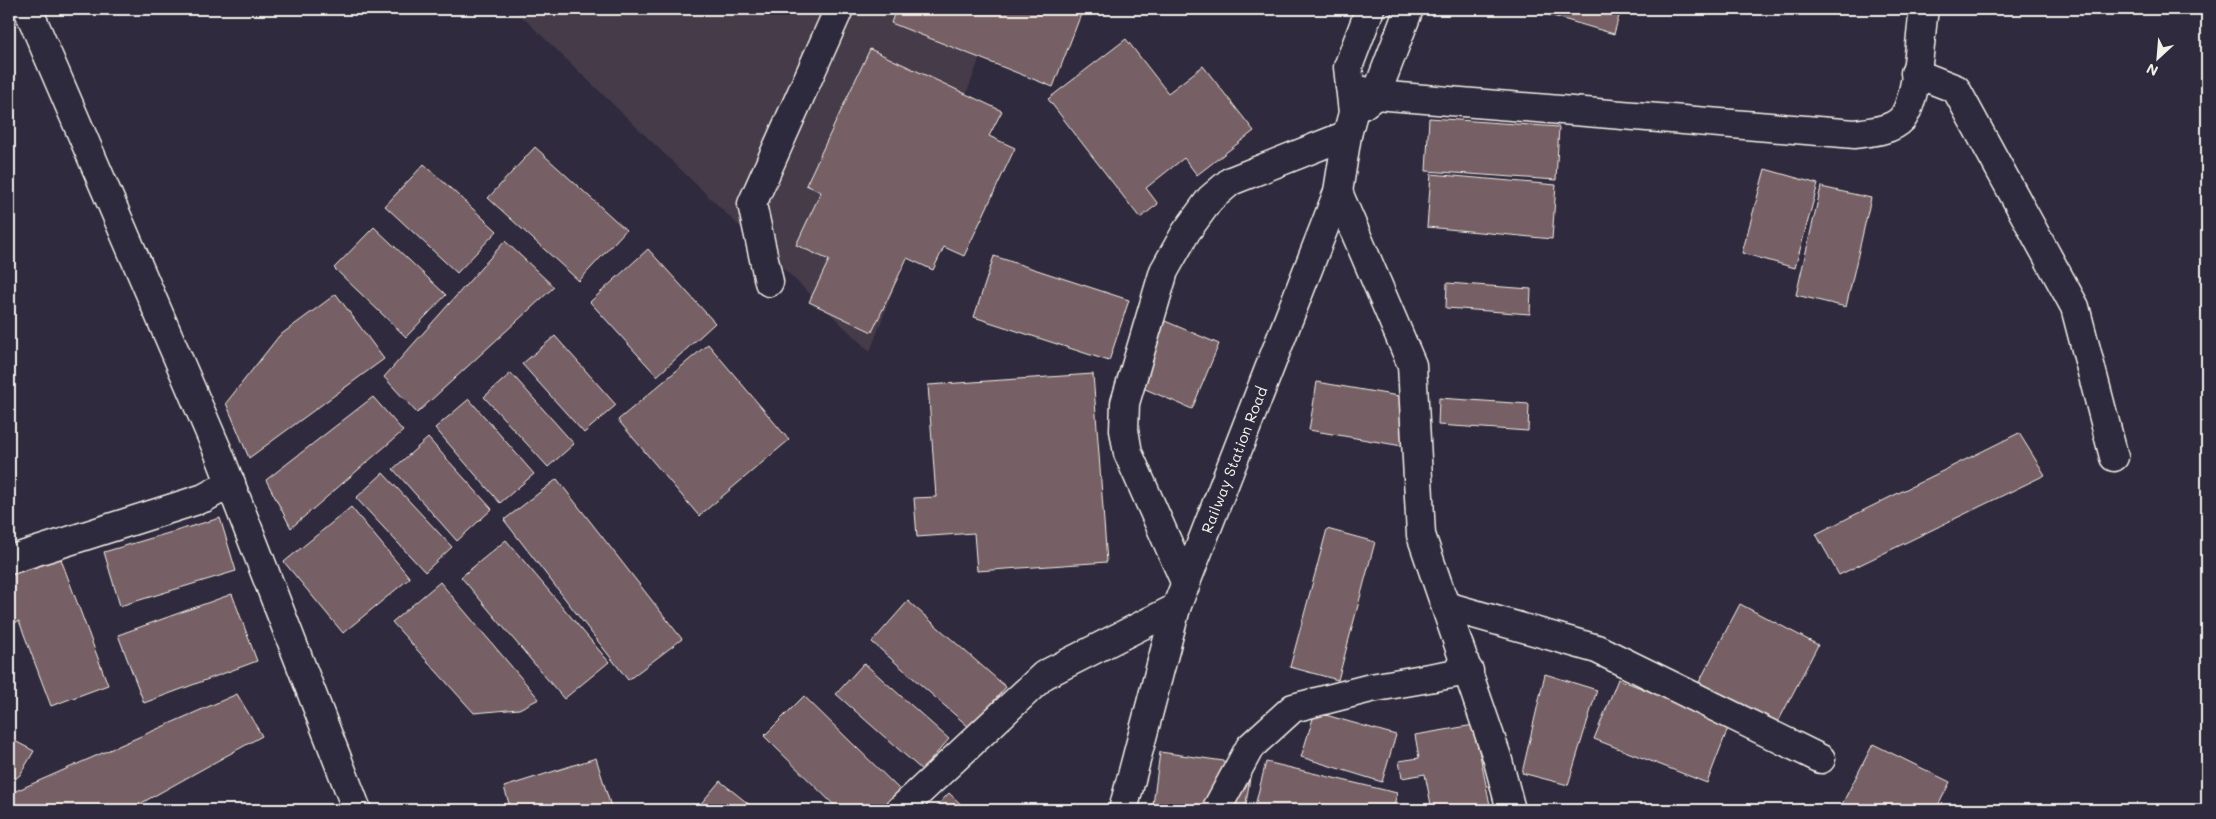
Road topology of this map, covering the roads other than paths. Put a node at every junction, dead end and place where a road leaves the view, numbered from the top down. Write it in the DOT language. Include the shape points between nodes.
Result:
graph roads {
  1 [pos="28,9"];
  2 [pos="839,9"];
  3 [pos="1370,9"];
  4 [pos="1409,9"];
  5 [pos="1924,9"];
  6 [pos="1915,73"];
  7 [pos="1350,87"];
  8 [pos="1376,95"];
  9 [pos="1350,124"];
  10 [pos="1338,192"];
  11 [pos="768,282"];
  12 [pos="2114,456"];
  13 [pos="231,483"];
  14 [pos="9,560"];
  15 [pos="1181,596"];
  16 [pos="1446,606"];
  17 [pos="1469,671"];
  18 [pos="1821,759"];
  19 [pos="357,810"];
  20 [pos="900,810"];
  21 [pos="1123,810"];
  22 [pos="1216,810"];
  23 [pos="1511,810"];
  1 -- 13 [label="street"];
  2 -- 11 [label="street" via="752,204"];
  3 -- 7 [label="street, Railway Station Road" via="1348,67"];
  4 -- 8 [label="street"];
  5 -- 6 [label="street"];
  6 -- 8 [label="street" via="1912,100 1901,120 1881,131 1854,134"];
  6 -- 12 [label="street" via="1956,89 2075,308"];
  7 -- 8 [label="street"];
  7 -- 9 [label="street, Railway Station Road"];
  8 -- 9 [label="street"];
  9 -- 10 [label="street, Railway Station Road"];
  9 -- 15 [label="street" via="1231,181 1210,199 1164,271 1125,403 1124,430 1128,453"];
  10 -- 15 [label="street, Railway Station Road"];
  10 -- 16 [label="street" via="1412,365 1421,535"];
  13 -- 14 [label="street" via="204,498"];
  13 -- 19 [label="street"];
  15 -- 20 [label="street" via="1044,675"];
  15 -- 21 [label="street, Railway Station Road"];
  16 -- 17 [label="street"];
  16 -- 18 [label="street" via="1597,649"];
  17 -- 22 [label="street" via="1371,688 1293,708 1250,747"];
  17 -- 23 [label="street"];
}
